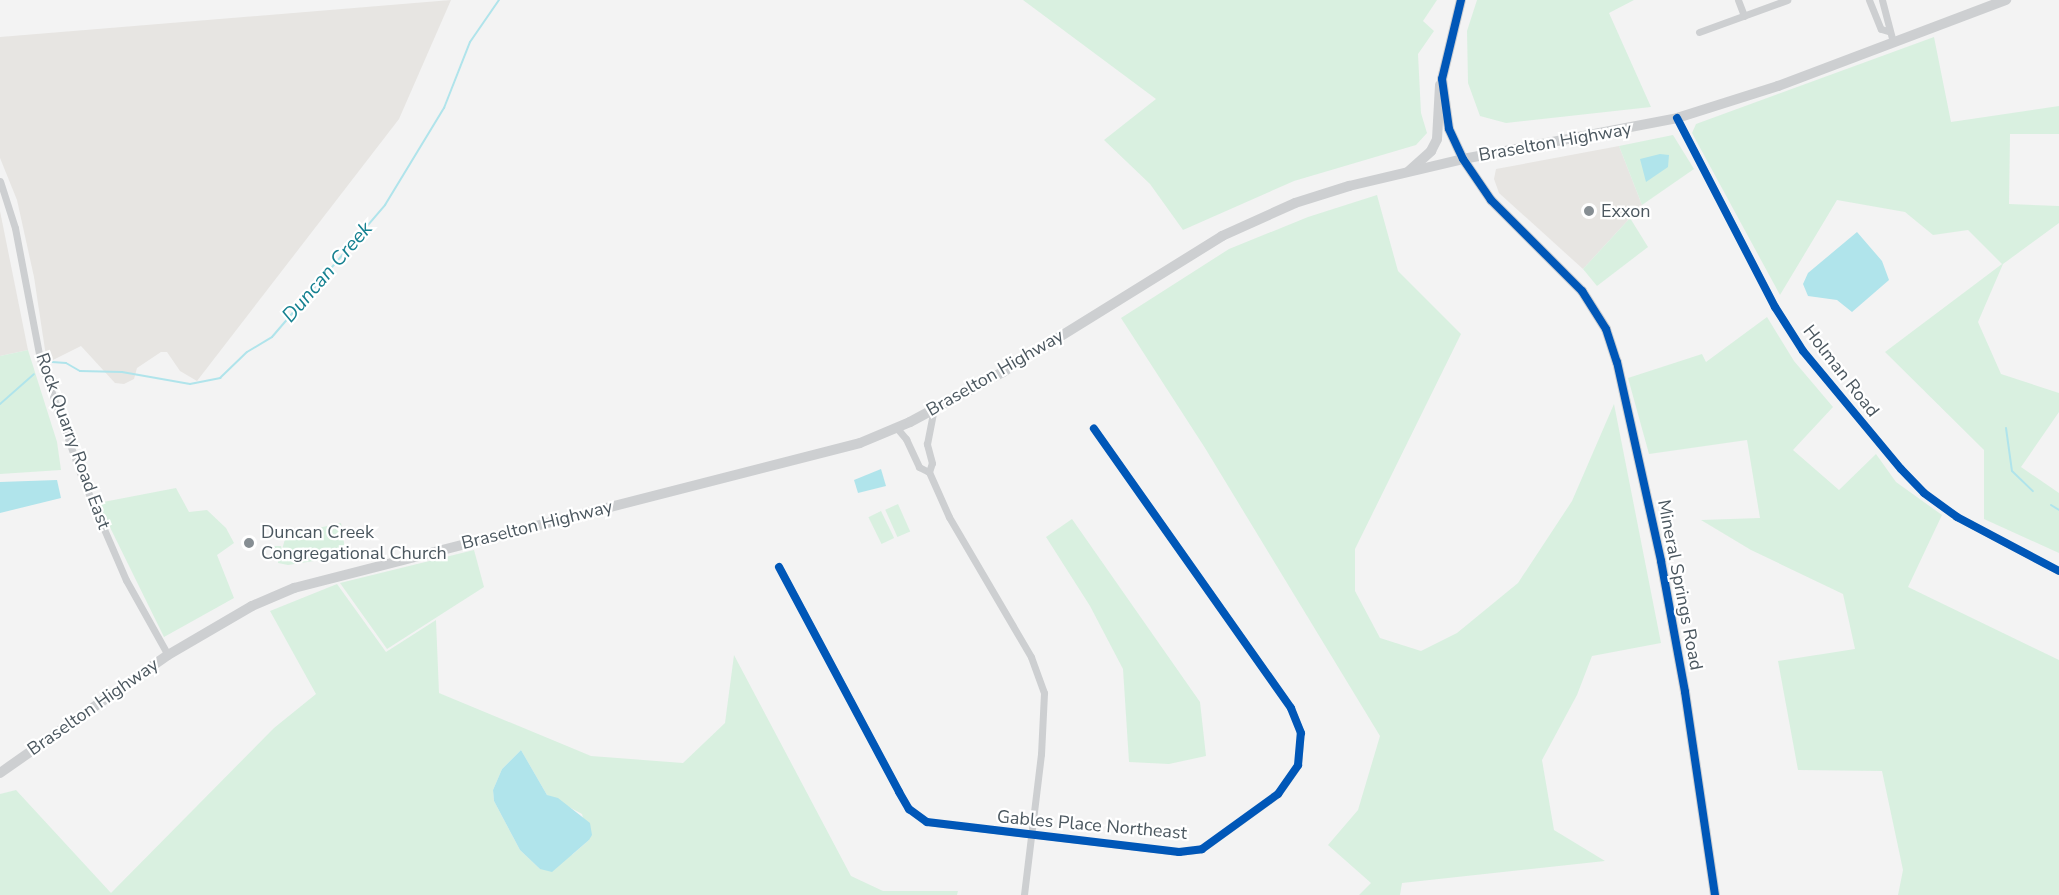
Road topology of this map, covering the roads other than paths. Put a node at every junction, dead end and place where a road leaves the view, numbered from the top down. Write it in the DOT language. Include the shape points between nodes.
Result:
graph roads {
  1 [pos="1461,0"];
  2 [pos="1738,0"];
  3 [pos="1787,0"];
  4 [pos="1869,0"];
  5 [pos="1882,0"];
  6 [pos="2006,0"];
  7 [pos="1744,16"];
  8 [pos="1888,31"];
  9 [pos="1699,32"];
  10 [pos="1893,42"];
  11 [pos="1442,79"];
  12 [pos="1677,118"];
  13 [pos="1463,159"];
  14 [pos="1409,171"];
  15 [pos="0,181"];
  16 [pos="934,409"];
  17 [pos="896,427"];
  18 [pos="1094,429"];
  19 [pos="928,472"];
  20 [pos="779,567"];
  21 [pos="2059,571"];
  22 [pos="168,654"];
  23 [pos="0,773"];
  24 [pos="1032,836"];
  25 [pos="1024,895"];
  26 [pos="1715,895"];
  1 -- 11 [label="main road"];
  2 -- 7 [label="street"];
  3 -- 7 [label="street"];
  4 -- 8 [label="street" via="1881,29"];
  5 -- 8 [label="street" via="1890,24"];
  6 -- 10 [label="main road, Braselton Highway"];
  7 -- 9 [label="street"];
  8 -- 10 [label="street"];
  10 -- 12 [label="main road, Braselton Highway" via="1778,86"];
  11 -- 13 [label="main road, Mineral Springs Road" via="1449,129"];
  11 -- 14 [label="main road" via="1437,93 1437,139 1431,151"];
  12 -- 13 [label="main road, Braselton Highway"];
  12 -- 21 [label="street, Holman Road" via="1792,333 1901,469 1924,493 1957,517"];
  13 -- 14 [label="main road, Braselton Highway"];
  13 -- 26 [label="main road, Mineral Springs Road" via="1491,200 1582,291 1612,345 1657,542 1707,823"];
  14 -- 16 [label="main road, Braselton Highway" via="1295,203 1222,236 1003,372"];
  15 -- 22 [label="street, Rock Quarry Road East" via="15,228 40,359 82,478 126,580"];
  16 -- 17 [label="main road, Braselton Highway"];
  16 -- 19 [label="street" via="927,444 932,463"];
  17 -- 19 [label="street" via="919,468"];
  17 -- 22 [label="main road, Braselton Highway" via="791,463 321,579 252,606"];
  18 -- 24 [label="street, Gables Place Northeast" via="1291,708 1301,733 1298,765 1278,794 1202,849 1179,852"];
  19 -- 24 [label="street" via="949,517 1031,657 1044,693"];
  20 -- 24 [label="street, Gables Place Northeast" via="909,809 927,822"];
  22 -- 23 [label="main road, Braselton Highway"];
  24 -- 25 [label="street"];
}
